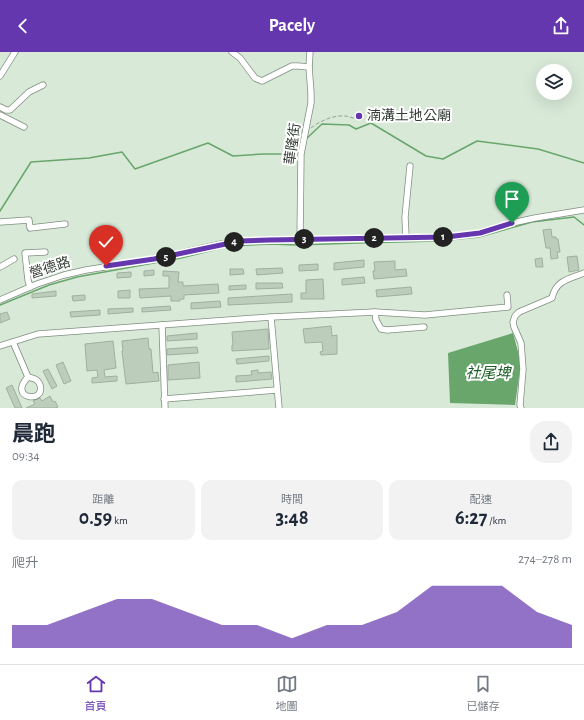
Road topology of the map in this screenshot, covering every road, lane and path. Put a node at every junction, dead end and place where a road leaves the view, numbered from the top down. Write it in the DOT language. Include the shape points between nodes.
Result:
graph roads {
  1 [pos="15,52"];
  2 [pos="232,52"];
  3 [pos="310,52"];
  4 [pos="309,67"];
  5 [pos="0,76"];
  6 [pos="43,85"];
  7 [pos="0,107"];
  8 [pos="0,115"];
  9 [pos="354,118"];
  10 [pos="24,127"];
  11 [pos="310,128"];
  12 [pos="410,166"];
  13 [pos="584,210"];
  14 [pos="0,222"];
  15 [pos="65,224"];
  16 [pos="406,237"];
  17 [pos="300,239"];
  18 [pos="45,252"];
  19 [pos="14,259"];
  20 [pos="0,267"];
  21 [pos="584,273"];
  22 [pos="30,287"];
  23 [pos="507,295"];
  24 [pos="0,300"];
  25 [pos="375,312"];
  26 [pos="271,317"];
  27 [pos="162,325"];
  28 [pos="424,327"];
  29 [pos="13,342"];
  30 [pos="0,346"];
  31 [pos="28,377"];
  32 [pos="277,390"];
  33 [pos="164,399"];
  34 [pos="165,408"];
  35 [pos="279,408"];
  36 [pos="521,408"];
  1 -- 5 [label="street"];
  2 -- 4 [label="street" via="240,58 255,78 262,81 292,66"];
  3 -- 4 [label="street, 華隆街"];
  4 -- 17 [label="street, 華隆街" via="312,93 301,154"];
  6 -- 7 [label="street" via="29,92 10,110"];
  8 -- 10 [label="street"];
  9 -- 11 [label="path" via="346,116 327,119"];
  12 -- 16 [label="street" via="405,217"];
  13 -- 16 [label="street, 營德路" via="512,223 480,233 446,237"];
  14 -- 15 [label="street" via="29,220 30,228"];
  16 -- 17 [label="street, 營德路"];
  17 -- 22 [label="street, 營德路" via="221,244 160,258 86,270"];
  18 -- 22 [label="street" via="26,253"];
  19 -- 20 [label="street"];
  21 -- 36 [label="street" via="561,282 552,298 515,316 513,322 521,343 523,369"];
  22 -- 24 [label="street, 營德路"];
  23 -- 25 [label="street" via="508,307 425,315"];
  25 -- 26 [label="street"];
  25 -- 28 [label="street" via="381,329"];
  26 -- 27 [label="street"];
  26 -- 32 [label="street"];
  27 -- 29 [label="street" via="38,334"];
  27 -- 33 [label="street"];
  29 -- 30 [label="street"];
  29 -- 31 [label="street"];
  32 -- 33 [label="street"];
  32 -- 35 [label="street"];
  33 -- 34 [label="street"];
}
